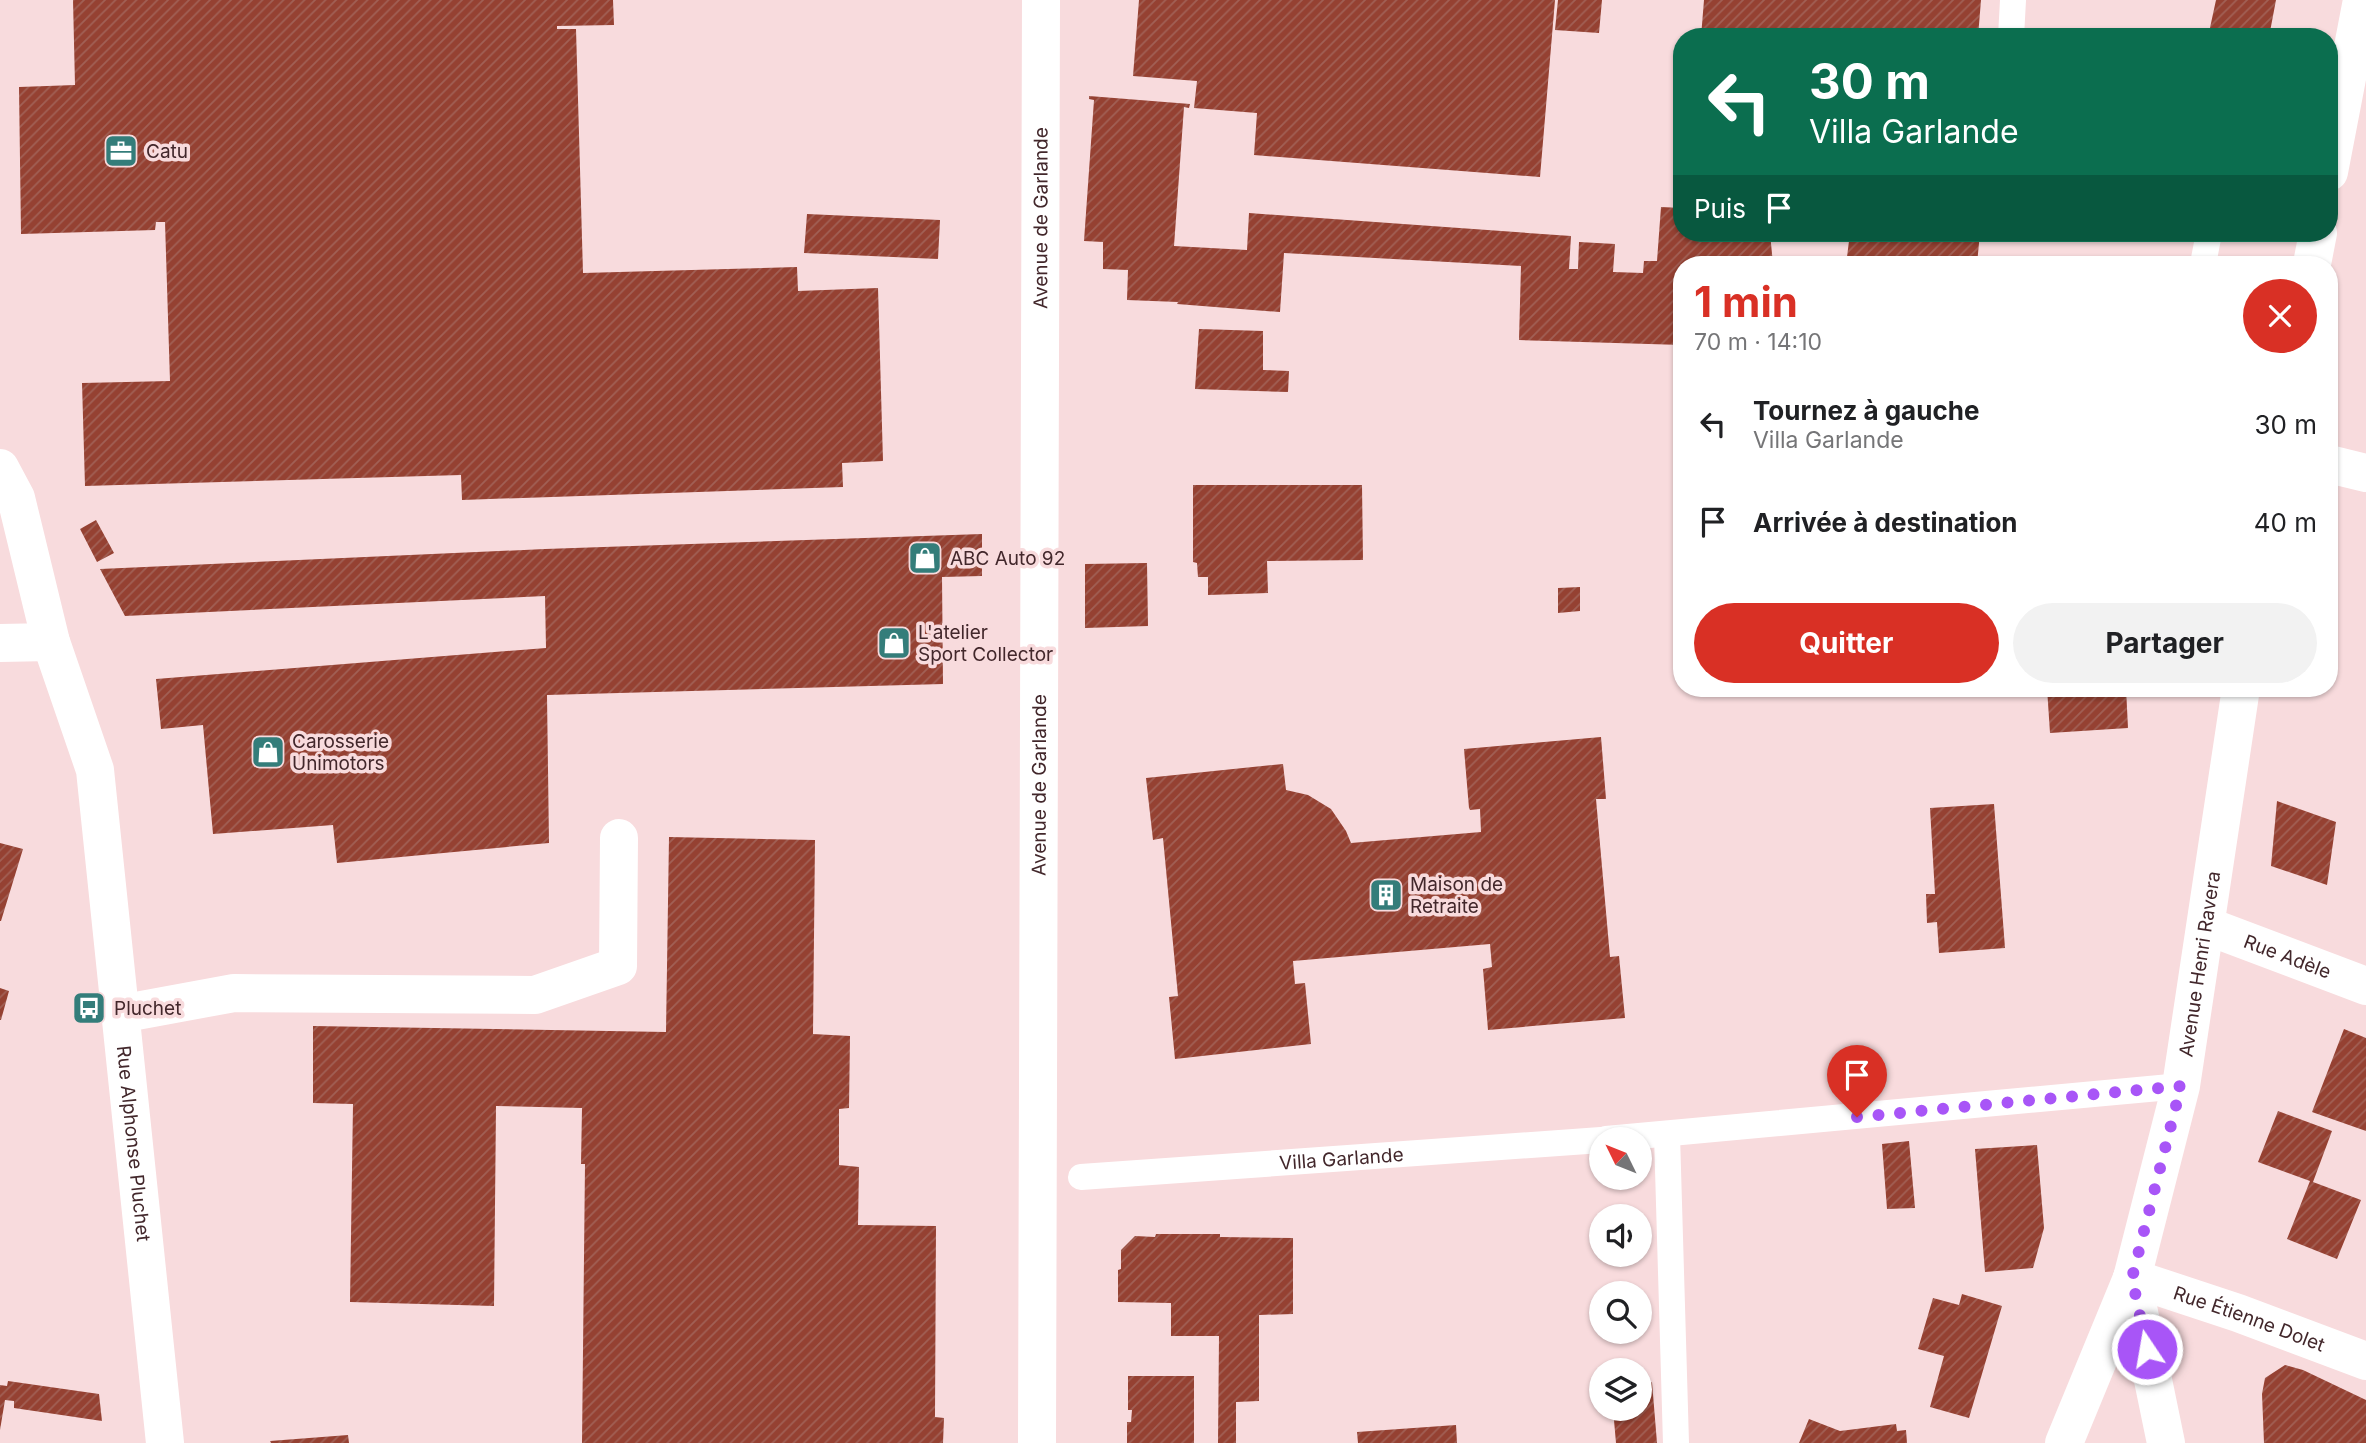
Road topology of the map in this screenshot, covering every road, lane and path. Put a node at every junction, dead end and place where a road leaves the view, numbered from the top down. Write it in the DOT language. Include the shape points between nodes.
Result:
graph roads {
  1 [pos="1041,0"];
  2 [pos="2013,0"];
  3 [pos="2363,10"];
  4 [pos="2011,28"];
  5 [pos="2338,129"];
  6 [pos="2338,466"];
  7 [pos="0,468"];
  8 [pos="2366,473"];
  9 [pos="51,642"];
  10 [pos="0,643"];
  11 [pos="2240,697"];
  12 [pos="619,838"];
  13 [pos="2207,926"];
  14 [pos="2366,986"];
  15 [pos="120,1014"];
  16 [pos="2181,1086"];
  17 [pos="1667,1135"];
  18 [pos="1652,1136"];
  19 [pos="1589,1140"];
  20 [pos="1081,1177"];
  21 [pos="2132,1278"];
  22 [pos="2366,1361"];
  23 [pos="165,1443"];
  24 [pos="1037,1443"];
  25 [pos="1676,1443"];
  26 [pos="2064,1443"];
  27 [pos="2166,1443"];
  1 -- 24 [label="street, Avenue de Garlande"];
  2 -- 4 [label="lane"];
  3 -- 5 [label="street"];
  6 -- 8 [label="street"];
  7 -- 9 [label="street, Rue Alphonse Pluchet" via="16,498"];
  9 -- 10 [label="street"];
  9 -- 15 [label="street, Rue Alphonse Pluchet" via="95,770"];
  11 -- 13 [label="street, Avenue Henri Ravera"];
  12 -- 15 [label="street" via="618,966 535,995 234,993"];
  13 -- 14 [label="street, Rue Adèle"];
  13 -- 16 [label="street, Avenue Henri Ravera"];
  15 -- 23 [label="street, Rue Alphonse Pluchet"];
  16 -- 17 [label="lane, Villa Garlande"];
  16 -- 21 [label="street, Avenue Henri Ravera"];
  17 -- 18 [label="lane, Villa Garlande"];
  17 -- 25 [label="lane"];
  19 -- 20 [label="lane, Villa Garlande"];
  21 -- 22 [label="street, Rue Étienne Dolet"];
  21 -- 26 [label="street"];
  21 -- 27 [label="street, Avenue Henri Ravera"];
}
